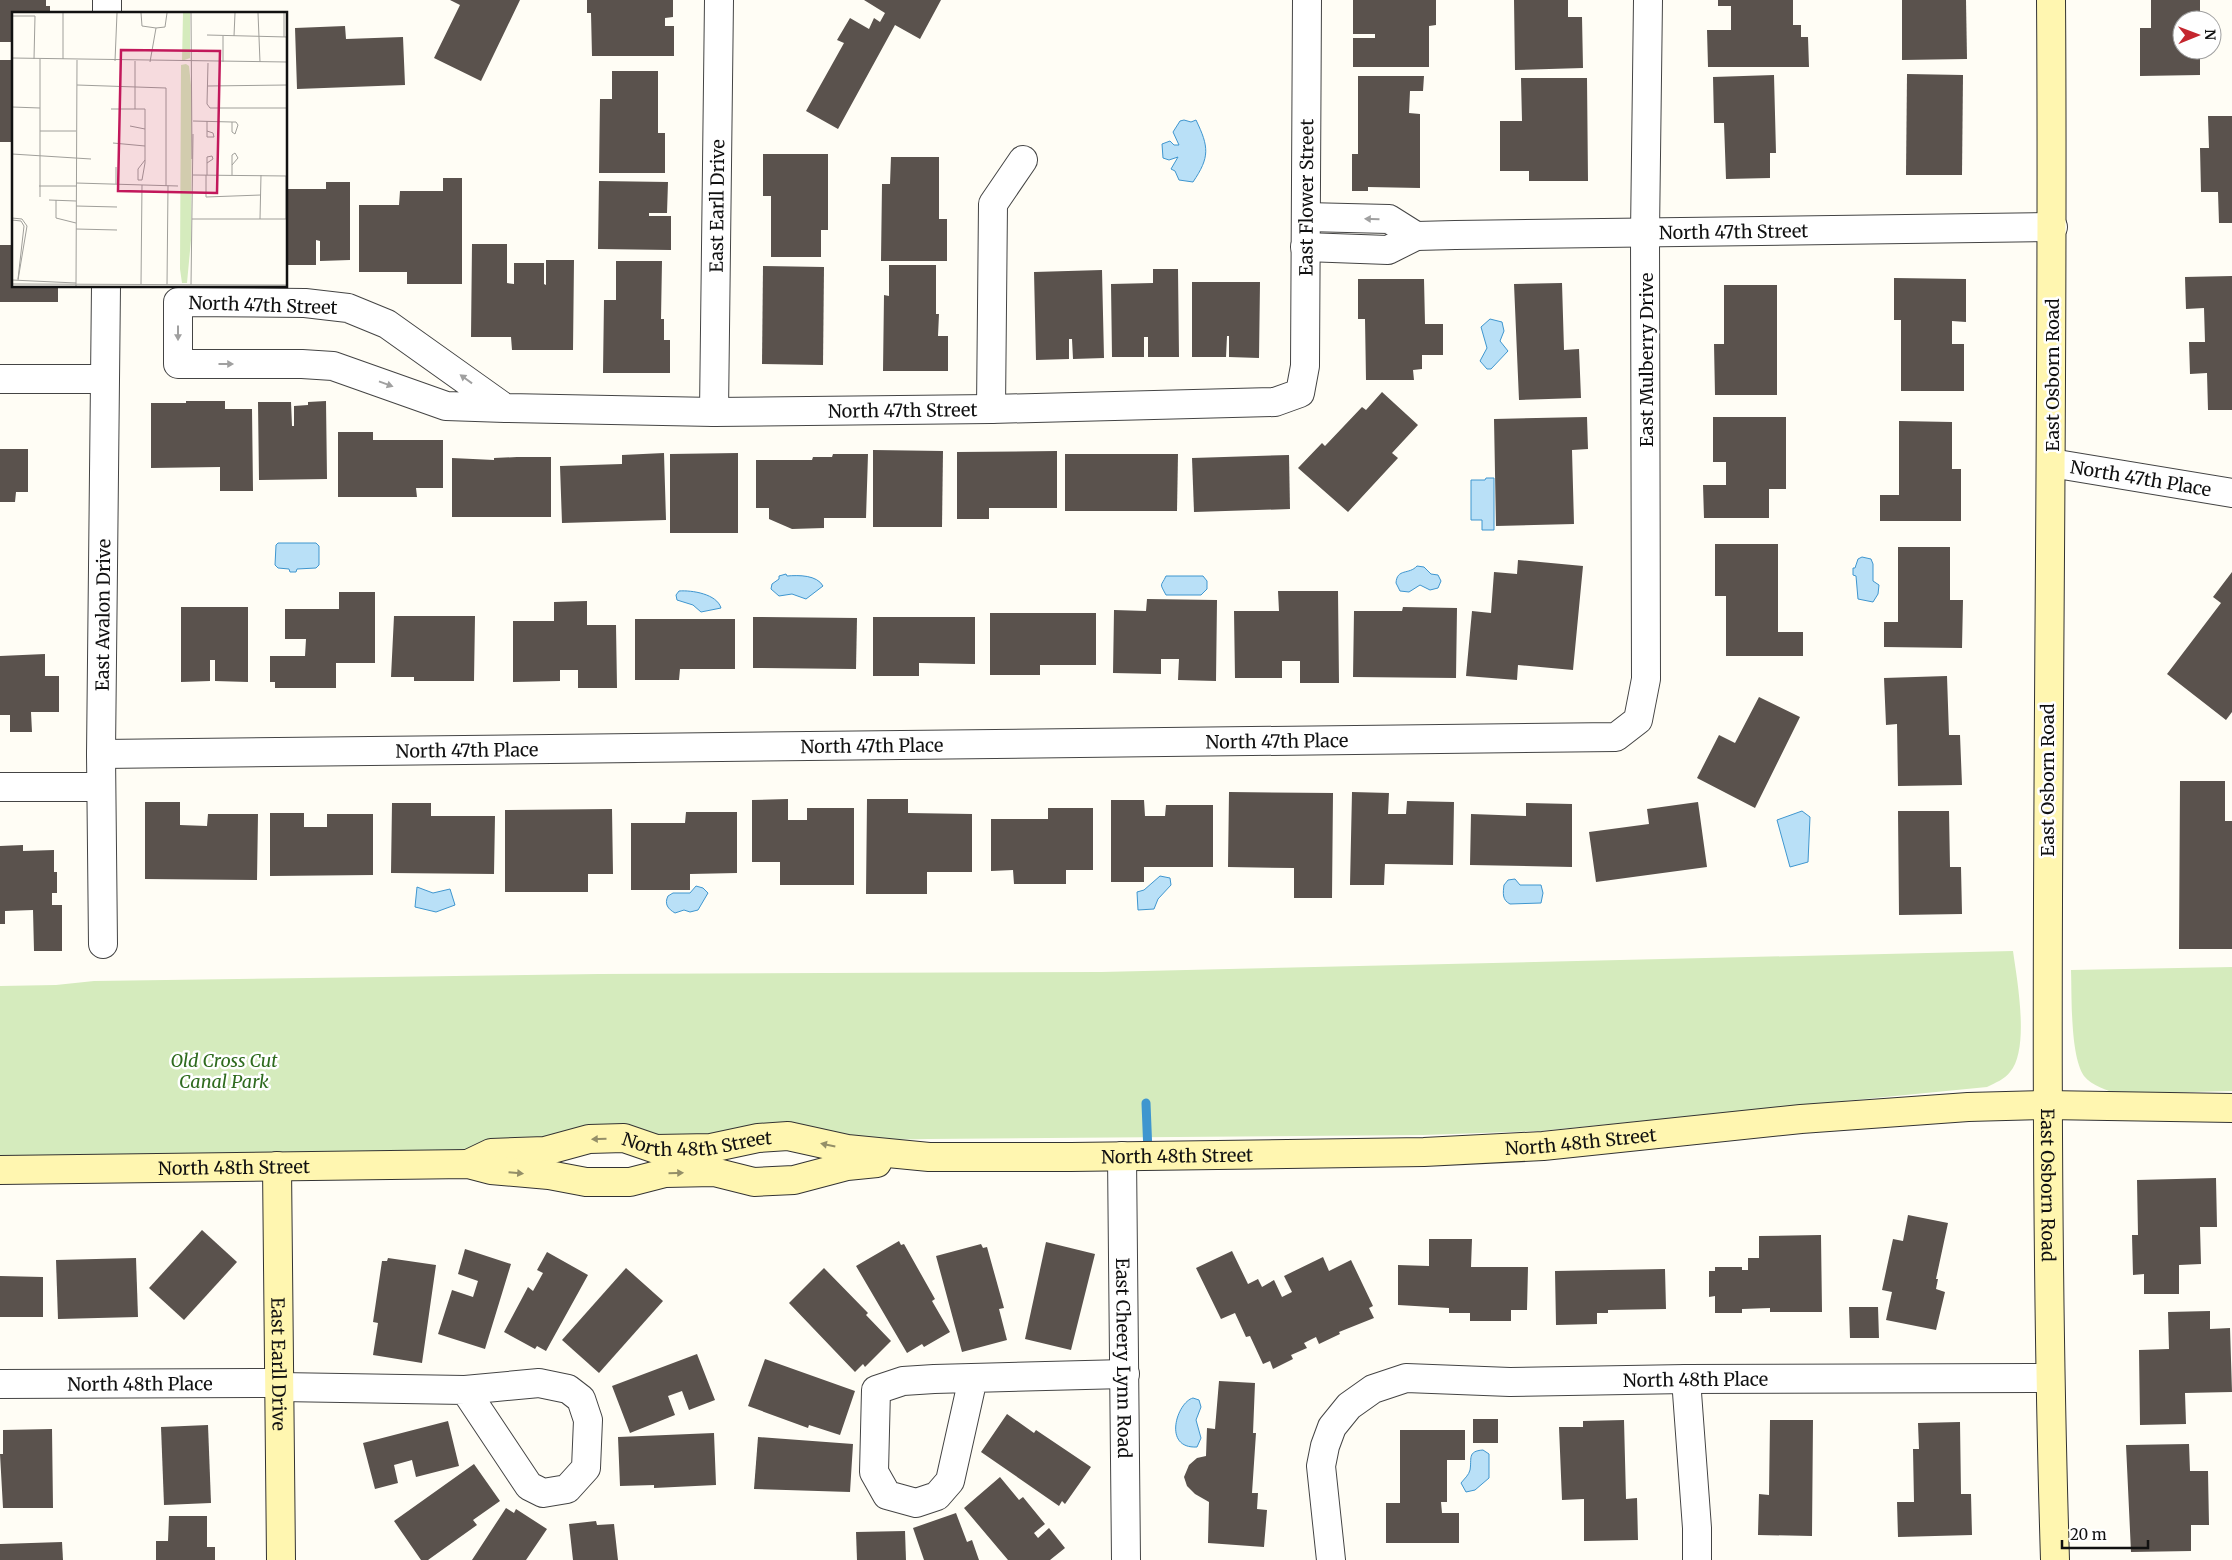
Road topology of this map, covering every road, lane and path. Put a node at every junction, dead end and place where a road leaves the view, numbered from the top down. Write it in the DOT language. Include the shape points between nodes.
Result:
graph roads {
  1 [pos="719,0"];
  2 [pos="1307,0"];
  3 [pos="1648,0"];
  4 [pos="2051,0"];
  5 [pos="1023,160"];
  6 [pos="1306,217"];
  7 [pos="2053,227"];
  8 [pos="1645,232"];
  9 [pos="1416,236"];
  10 [pos="1306,247"];
  11 [pos="106,288"];
  12 [pos="0,379"];
  13 [pos="104,379"];
  14 [pos="1300,393"];
  15 [pos="505,408"];
  16 [pos="990,409"];
  17 [pos="714,412"];
  18 [pos="2051,463"];
  19 [pos="2232,493"];
  20 [pos="1638,720"];
  21 [pos="101,754"];
  22 [pos="0,787"];
  23 [pos="102,787"];
  24 [pos="103,944"];
  25 [pos="2046,1105"];
  26 [pos="2232,1108"];
  27 [pos="1122,1156"];
  28 [pos="929,1157"];
  29 [pos="468,1164"];
  30 [pos="277,1166"];
  31 [pos="0,1170"];
  32 [pos="1125,1374"];
  33 [pos="973,1378"];
  34 [pos="2049,1378"];
  35 [pos="1686,1379"];
  36 [pos="0,1384"];
  37 [pos="280,1385"];
  38 [pos="465,1390"];
  39 [pos="282,1560"];
  40 [pos="1126,1560"];
  41 [pos="1331,1560"];
  42 [pos="1697,1560"];
  43 [pos="2055,1560"];
  1 -- 17 [label="street, East Earll Drive"];
  2 -- 6 [label="street, East Flower Street"];
  3 -- 8 [label="street, East Mulberry Drive"];
  4 -- 7 [label="street, East Osborn Road"];
  5 -- 16 [label="street" via="993,204"];
  9 -- 6 [label="street, one-way" via="1389,219"];
  6 -- 10 [label="street, East Flower Street"];
  7 -- 8 [label="street, North 47th Street"];
  7 -- 18 [label="street, East Osborn Road"];
  8 -- 9 [label="street, North 47th Street"];
  8 -- 20 [label="street, East Mulberry Drive" via="1646,679"];
  9 -- 10 [label="street, North 47th Street" via="1388,250"];
  10 -- 14 [label="street, East Flower Street" via="1305,366"];
  11 -- 13 [label="street, East Avalon Drive"];
  12 -- 13 [label="street"];
  13 -- 21 [label="street, East Avalon Drive"];
  14 -- 16 [label="street, North 47th Street" via="1274,402"];
  15 -- 15 [label="street, North 47th Street, one-way" via="387,324 348,308 305,303 178,302 178,364 333,366 446,406"];
  15 -- 17 [label="street, North 47th Street"];
  16 -- 17 [label="street, North 47th Street"];
  18 -- 19 [label="street, North 47th Place"];
  18 -- 25 [label="street, East Osborn Road"];
  20 -- 21 [label="street, North 47th Place" via="1616,737"];
  21 -- 23 [label="street, East Avalon Drive"];
  22 -- 23 [label="street"];
  23 -- 24 [label="street, East Avalon Drive"];
  25 -- 26 [label="street, North 48th Street"];
  25 -- 27 [label="street, North 48th Street" via="1800,1118 1543,1146 1424,1152"];
  25 -- 34 [label="street, East Osborn Road"];
  27 -- 28 [label="street, North 48th Street"];
  27 -- 32 [label="street, East Cheery Lynn Road"];
  29 -- 28 [label="street, North 48th Street, one-way" via="586,1182 630,1182 665,1173 714,1172 754,1182 794,1180 846,1166"];
  28 -- 29 [label="street, North 48th Street, one-way" via="847,1149 788,1136 758,1138 711,1148 656,1149 624,1138 589,1139 545,1151 490,1154"];
  29 -- 30 [label="street, North 48th Street"];
  30 -- 31 [label="street, North 48th Street"];
  30 -- 37 [label="street, East Earll Drive"];
  32 -- 33 [label="street"];
  32 -- 40 [label="street, East Cheery Lynn Road"];
  33 -- 33 [label="street" via="903,1381 876,1390 874,1472 887,1495 916,1503 937,1496 950,1481"];
  34 -- 35 [label="street, North 48th Place"];
  34 -- 43 [label="street, East Osborn Road"];
  35 -- 41 [label="street, North 48th Place" via="1510,1382 1406,1378 1373,1389 1349,1406 1332,1427 1325,1446 1321,1466"];
  35 -- 42 [label="street"];
  36 -- 37 [label="street, North 48th Place"];
  37 -- 38 [label="street, North 48th Place"];
  37 -- 39 [label="street, East Earll Drive"];
  38 -- 38 [label="street, North 48th Place" via="539,1383 568,1389 581,1399 588,1420 586,1468 567,1489 543,1493 529,1486"];
}
